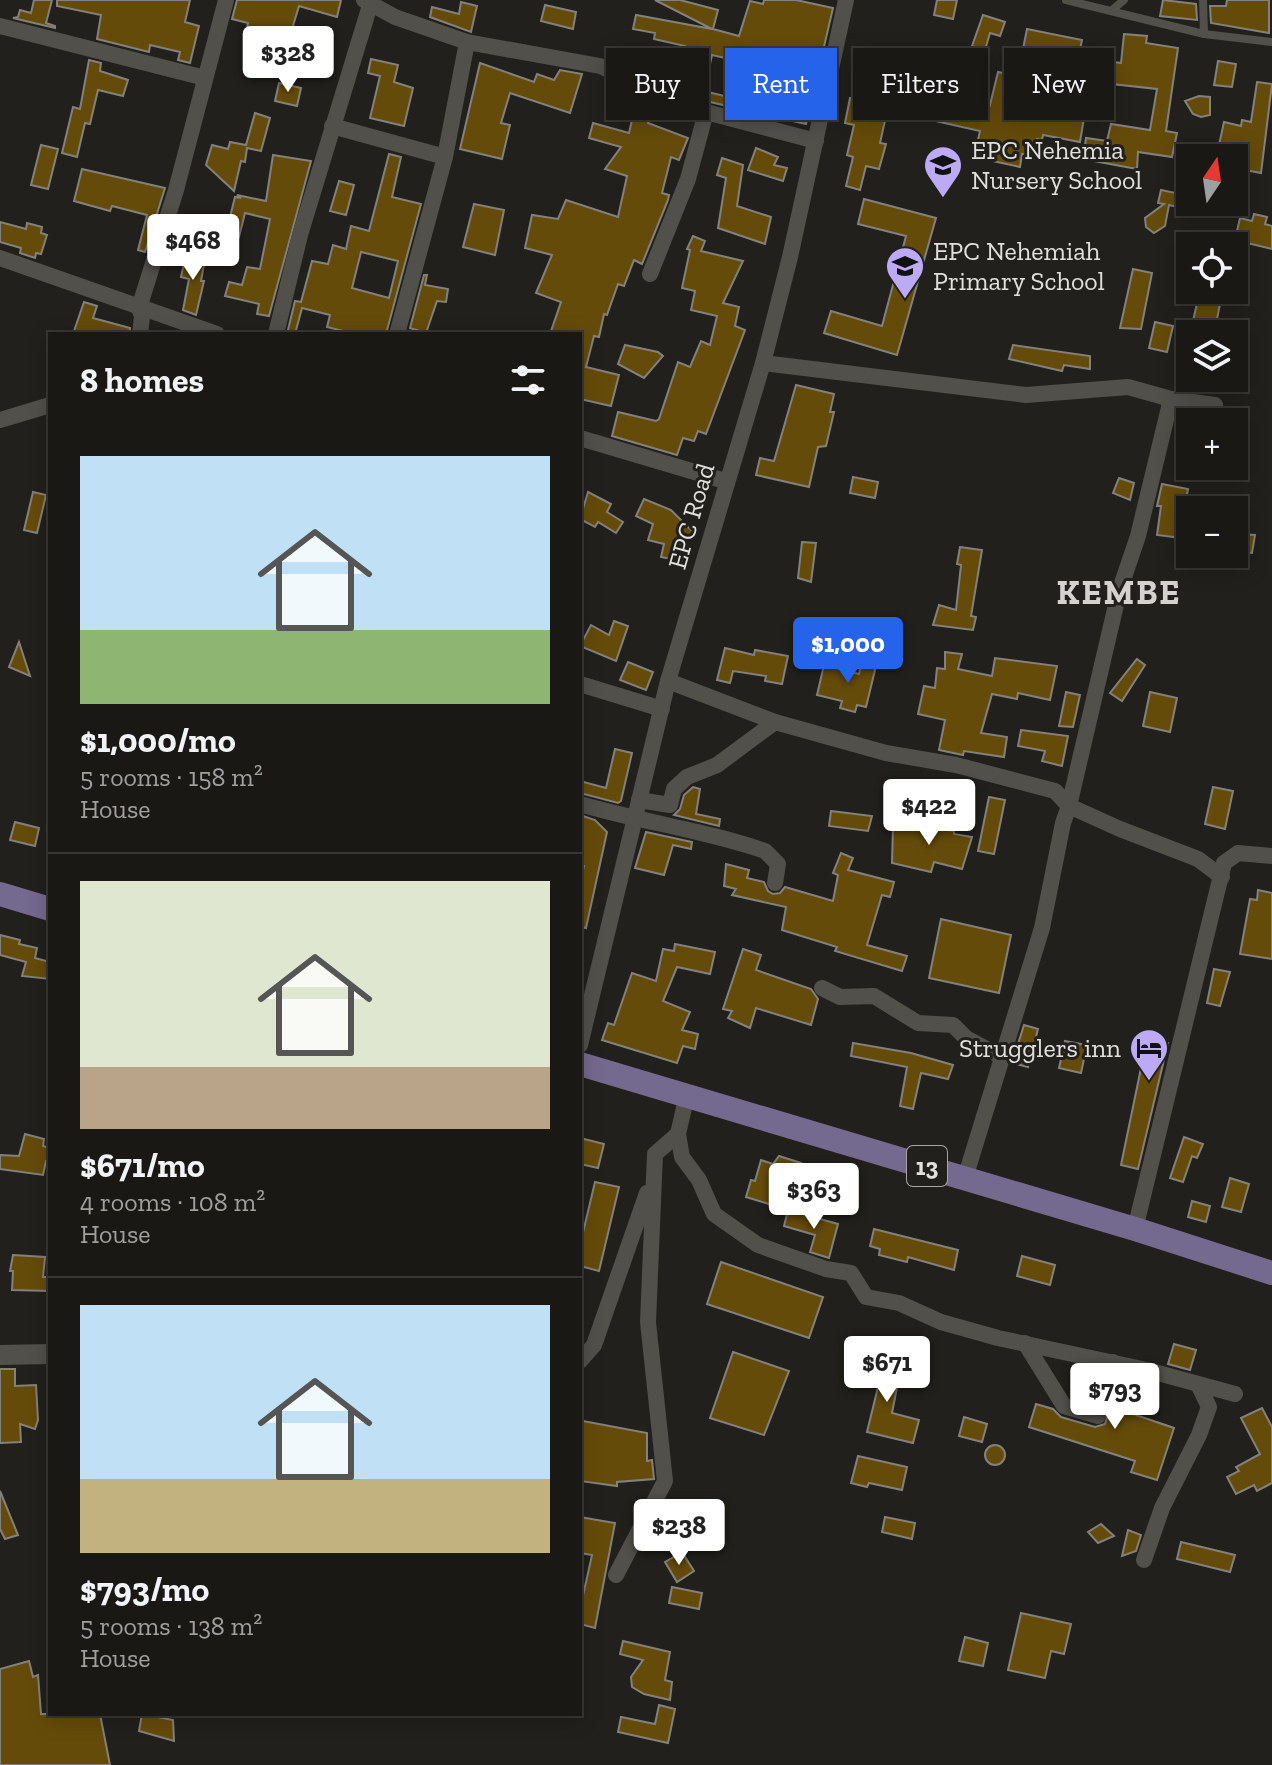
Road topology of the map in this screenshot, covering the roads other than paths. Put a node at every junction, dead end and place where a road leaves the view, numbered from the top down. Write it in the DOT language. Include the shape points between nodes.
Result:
graph roads {
  1 [pos="226,0"];
  2 [pos="846,0"];
  3 [pos="1066,0"];
  4 [pos="1124,0"];
  5 [pos="1203,0"];
  6 [pos="367,1"];
  7 [pos="1111,11"];
  8 [pos="0,26"];
  9 [pos="1204,34"];
  10 [pos="467,42"];
  11 [pos="1272,42"];
  12 [pos="606,69"];
  13 [pos="205,78"];
  14 [pos="709,113"];
  15 [pos="704,120"];
  16 [pos="332,126"];
  17 [pos="816,141"];
  18 [pos="445,157"];
  19 [pos="0,258"];
  20 [pos="650,274"];
  21 [pos="139,308"];
  22 [pos="140,332"];
  23 [pos="211,332"];
  24 [pos="277,332"];
  25 [pos="398,332"];
  26 [pos="763,363"];
  27 [pos="1171,399"];
  28 [pos="1215,405"];
  29 [pos="48,406"];
  30 [pos="0,420"];
  31 [pos="582,439"];
  32 [pos="725,481"];
  33 [pos="668,681"];
  34 [pos="582,685"];
  35 [pos="662,709"];
  36 [pos="775,722"];
  37 [pos="639,800"];
  38 [pos="582,805"];
  39 [pos="1069,806"];
  40 [pos="634,820"];
  41 [pos="1272,856"];
  42 [pos="1222,877"];
  43 [pos="775,883"];
  44 [pos="0,894"];
  45 [pos="48,908"];
  46 [pos="822,988"];
  47 [pos="582,1037"];
  48 [pos="1002,1057"];
  49 [pos="582,1065"];
  50 [pos="687,1095"];
  51 [pos="678,1134"];
  52 [pos="653,1176"];
  53 [pos="965,1178"];
  54 [pos="1135,1229"];
  55 [pos="1272,1273"];
  56 [pos="1025,1343"];
  57 [pos="48,1354"];
  58 [pos="0,1355"];
  59 [pos="582,1359"];
  60 [pos="1113,1362"];
  61 [pos="1199,1386"];
  62 [pos="1235,1394"];
  63 [pos="1144,1560"];
  64 [pos="616,1575"];
  1 -- 13 [label="street"];
  2 -- 17 [label="street, EPC Road"];
  3 -- 7 [label="lane"];
  4 -- 7 [label="lane"];
  5 -- 9 [label="lane"];
  6 -- 10 [label="street" via="395,17"];
  6 -- 16 [label="street"];
  7 -- 9 [label="lane"];
  8 -- 13 [label="street"];
  9 -- 11 [label="lane"];
  10 -- 12 [label="street"];
  10 -- 18 [label="street"];
  13 -- 21 [label="street"];
  14 -- 17 [label="street"];
  15 -- 20 [label="street" via="688,179"];
  16 -- 18 [label="street"];
  16 -- 24 [label="street"];
  17 -- 26 [label="street, EPC Road"];
  18 -- 25 [label="street"];
  19 -- 21 [label="street"];
  21 -- 22 [label="street"];
  21 -- 23 [label="street"];
  26 -- 27 [label="street" via="1026,395 1128,387"];
  26 -- 32 [label="street, EPC Road"];
  27 -- 28 [label="street"];
  27 -- 39 [label="street"];
  29 -- 30 [label="street"];
  31 -- 32 [label="street"];
  32 -- 33 [label="street, EPC Road"];
  33 -- 35 [label="street, EPC Road"];
  33 -- 36 [label="street"];
  34 -- 35 [label="street"];
  35 -- 37 [label="street, EPC Road"];
  36 -- 37 [label="street" via="717,765 687,777 674,789 670,805"];
  36 -- 39 [label="street" via="1055,791"];
  37 -- 40 [label="street, EPC Road"];
  38 -- 40 [label="street"];
  39 -- 42 [label="street" via="1198,859"];
  39 -- 48 [label="street" via="1042,928"];
  40 -- 43 [label="street" via="765,851 778,864"];
  40 -- 47 [label="street, EPC Road"];
  41 -- 42 [label="street" via="1238,853 1224,863"];
  42 -- 54 [label="street"];
  44 -- 45 [label="main road"];
  46 -- 48 [label="street" via="840,997 874,996 918,1023 953,1025"];
  48 -- 53 [label="street"];
  49 -- 50 [label="main road, 13"];
  50 -- 51 [label="street"];
  50 -- 53 [label="main road, 13"];
  51 -- 52 [label="street" via="655,1154"];
  51 -- 56 [label="street" via="682,1157 714,1214 758,1245 851,1273 866,1297"];
  52 -- 59 [label="street" via="594,1345"];
  52 -- 64 [label="street" via="648,1322 665,1481"];
  53 -- 54 [label="main road, 13"];
  54 -- 55 [label="main road, 13"];
  56 -- 60 [label="street"];
  56 -- 60 [label="street" via="1064,1406 1098,1416"];
  57 -- 58 [label="street"];
  60 -- 61 [label="street"];
  61 -- 62 [label="street"];
  61 -- 63 [label="street" via="1209,1407"];
}
